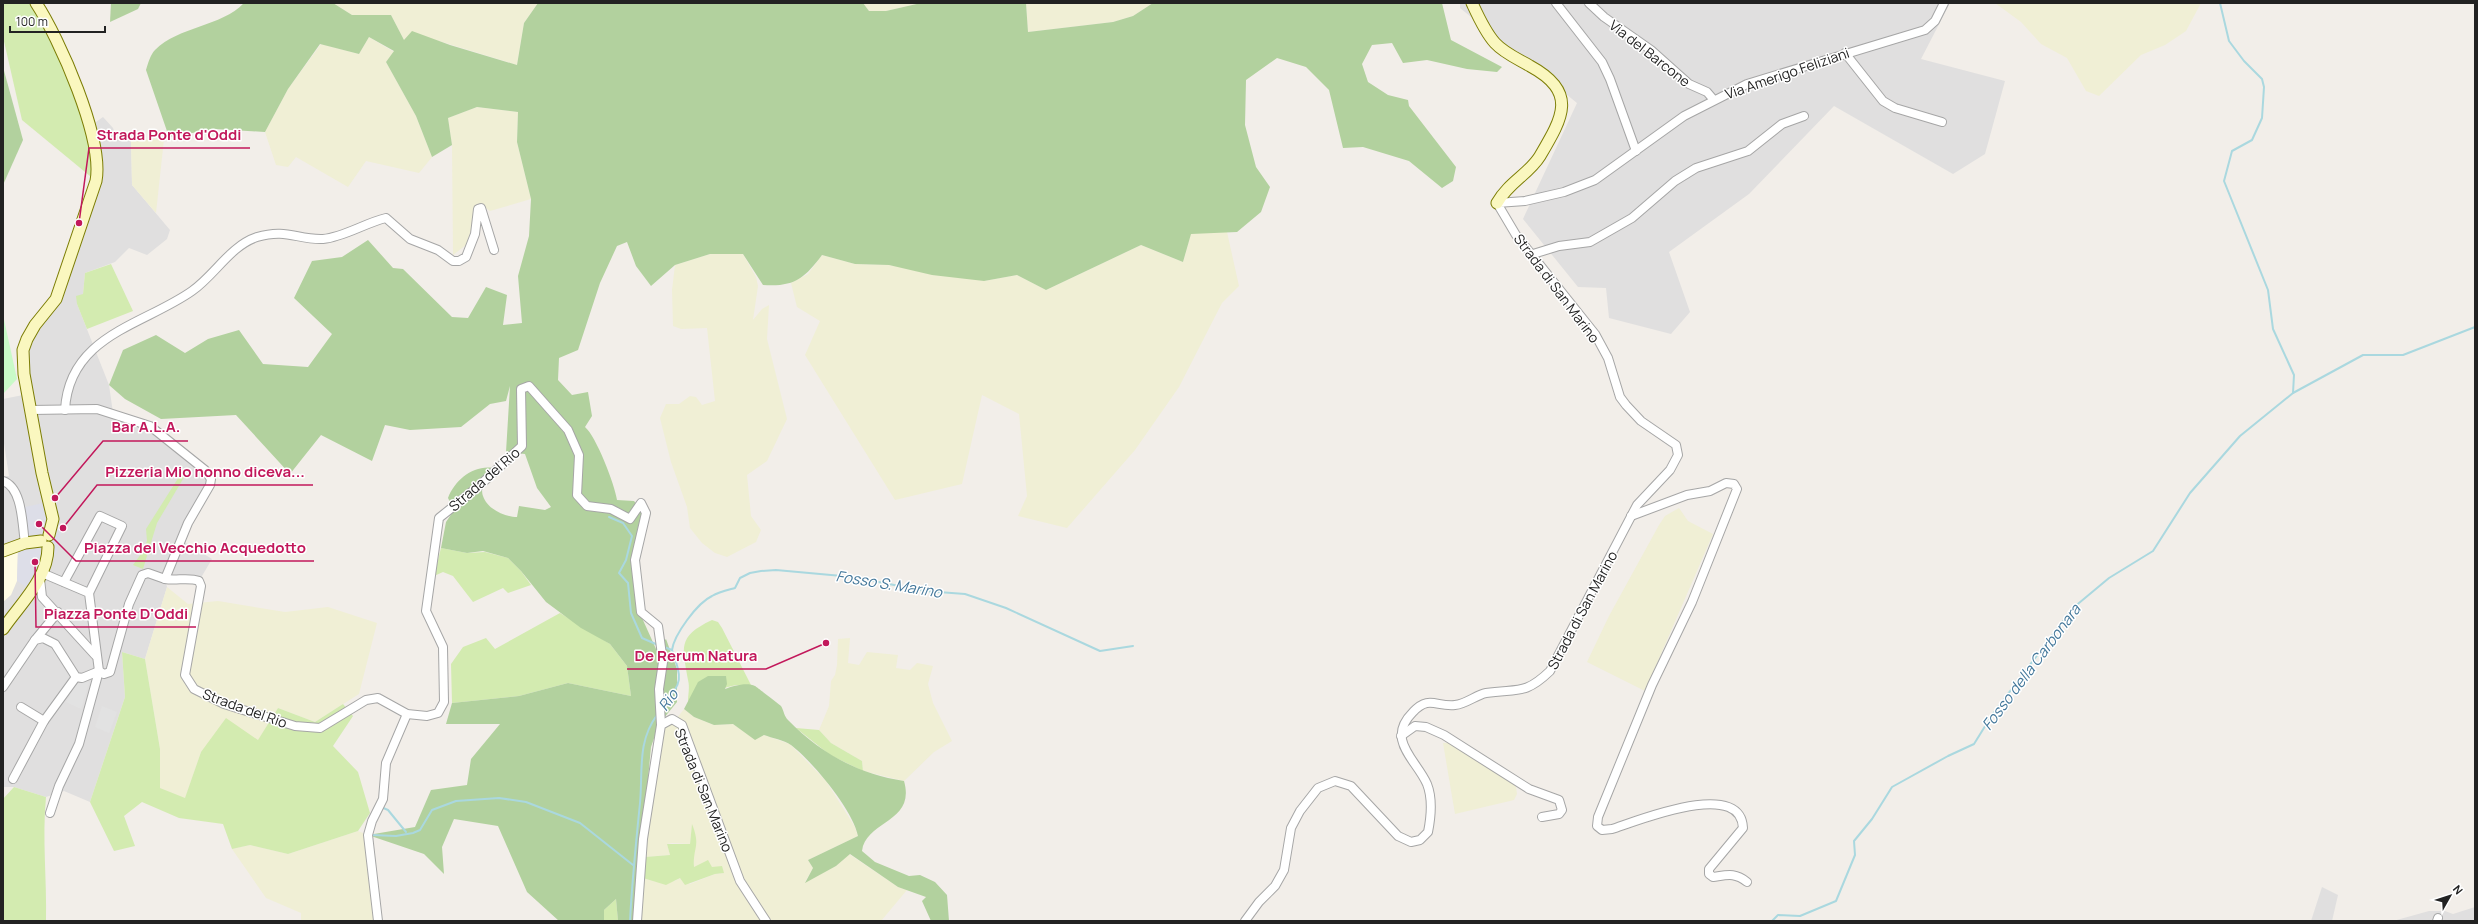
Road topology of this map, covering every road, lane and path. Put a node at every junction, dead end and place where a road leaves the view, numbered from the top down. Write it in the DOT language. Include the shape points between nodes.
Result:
graph roads {
  1 [pos="36,3"];
  2 [pos="1472,3"];
  3 [pos="1556,3"];
  4 [pos="1589,3"];
  5 [pos="1944,3"];
  6 [pos="1845,53"];
  7 [pos="1713,99"];
  8 [pos="1804,116"];
  9 [pos="1942,122"];
  10 [pos="1636,151"];
  11 [pos="1498,203"];
  12 [pos="494,250"];
  13 [pos="1533,254"];
  14 [pos="31,410"];
  15 [pos="65,410"];
  16 [pos="3,481"];
  17 [pos="1632,516"];
  18 [pos="46,541"];
  19 [pos="25,543"];
  20 [pos="3,551"];
  21 [pos="41,576"];
  22 [pos="165,579"];
  23 [pos="64,582"];
  24 [pos="89,593"];
  25 [pos="58,612"];
  26 [pos="3,629"];
  27 [pos="35,640"];
  28 [pos="96,655"];
  29 [pos="98,668"];
  30 [pos="76,676"];
  31 [pos="3,687"];
  32 [pos="22,707"];
  33 [pos="407,714"];
  34 [pos="44,721"];
  35 [pos="660,721"];
  36 [pos="1401,736"];
  37 [pos="14,779"];
  38 [pos="50,813"];
  39 [pos="1542,817"];
  40 [pos="1747,882"];
  41 [pos="378,921"];
  42 [pos="637,921"];
  43 [pos="766,921"];
  44 [pos="1245,921"];
  1 -- 14 [label="street" via="78,93 90,128 97,169 96,181 56,299 35,325 23,350 24,374"];
  2 -- 11 [label="street" via="1494,42 1554,82 1562,95 1563,105 1539,158 1505,189"];
  3 -- 10 [label="street" via="1602,62"];
  4 -- 7 [label="street, Via del Barcone" via="1604,17 1651,50 1689,84 1707,92"];
  5 -- 6 [label="street, Via Amerigo Feliziani" via="1935,21 1925,30"];
  6 -- 7 [label="street, Via Amerigo Feliziani" via="1748,84"];
  6 -- 9 [label="street" via="1883,101 1895,108"];
  7 -- 10 [label="street, Via Amerigo Feliziani" via="1684,116"];
  8 -- 13 [label="street" via="1782,124 1748,152 1696,168 1675,181 1632,218 1590,242 1559,246"];
  10 -- 11 [label="street, Via Amerigo Feliziani" via="1595,180 1564,192 1524,201"];
  11 -- 13 [label="street, Strada di San Marino" via="1516,235"];
  12 -- 15 [label="street" via="481,208 478,209 475,234 466,257 458,261 453,261 438,250 410,239 386,218 324,239 286,233 270,233 255,238 230,254 192,291 139,318 102,342 73,375 66,392"];
  13 -- 17 [label="street, Strada di San Marino" via="1595,334 1608,358 1620,397 1641,421 1676,445 1678,455 1670,470 1637,505"];
  14 -- 15 [label="street"];
  14 -- 18 [label="street" via="53,519"];
  15 -- 22 [label="street" via="97,409 150,426 205,470 211,479 188,522"];
  16 -- 19 [label="street" via="13,488 17,499"];
  17 -- 36 [label="street, Strada di San Marino" via="1550,671 1529,688 1514,692 1486,693 1456,705 1429,702 1417,708 1405,719"];
  17 -- 40 [label="street" via="1687,495 1710,491 1726,483 1734,484 1737,489 1692,602 1652,685 1598,817 1597,826 1602,830 1612,829 1695,804 1729,806 1736,811 1743,828 1709,869 1709,874 1713,877 1732,874"];
  18 -- 19 [label="street"];
  18 -- 21 [label="street"];
  19 -- 20 [label="street"];
  21 -- 23 [label="street"];
  21 -- 25 [label="street" via="42,598"];
  21 -- 26 [label="street"];
  22 -- 29 [label="street" via="148,573 142,575 129,604 110,672 104,674"];
  22 -- 33 [label="street, Strada del Rio" via="194,579 199,581 201,586 185,675 194,689 224,704 295,726 320,728 366,700 378,698"];
  23 -- 24 [label="street"];
  23 -- 24 [label="street" via="100,516 122,526"];
  24 -- 28 [label="street"];
  25 -- 27 [label="street"];
  25 -- 28 [label="street"];
  27 -- 30 [label="street" via="44,638 56,644"];
  27 -- 31 [label="street"];
  28 -- 29 [label="street"];
  29 -- 30 [label="street" via="82,678"];
  29 -- 38 [label="street" via="79,744 58,786"];
  30 -- 34 [label="street"];
  32 -- 34 [label="street"];
  33 -- 35 [label="street, Strada del Rio" via="427,716 438,713 444,702 444,646 426,611 440,518 522,446 521,389 529,386 568,430 579,455 577,495 587,506 611,509 630,519 641,503 646,513 636,560 641,612 658,626 663,662 659,700"];
  33 -- 41 [label="street" via="386,763 383,799 368,835"];
  34 -- 37 [label="street"];
  35 -- 42 [label="street, Strada di San Marino" via="643,839"];
  35 -- 43 [label="street, Strada di San Marino" via="672,719 682,725 740,881"];
  36 -- 39 [label="street" via="1415,726 1426,727 1444,735 1529,789 1559,800 1562,810 1558,814"];
  36 -- 44 [label="street" via="1405,752 1427,784 1431,803 1428,832 1420,840 1411,842 1398,836 1351,786 1335,781 1318,788 1300,811 1291,828 1284,870 1275,886"];
}
